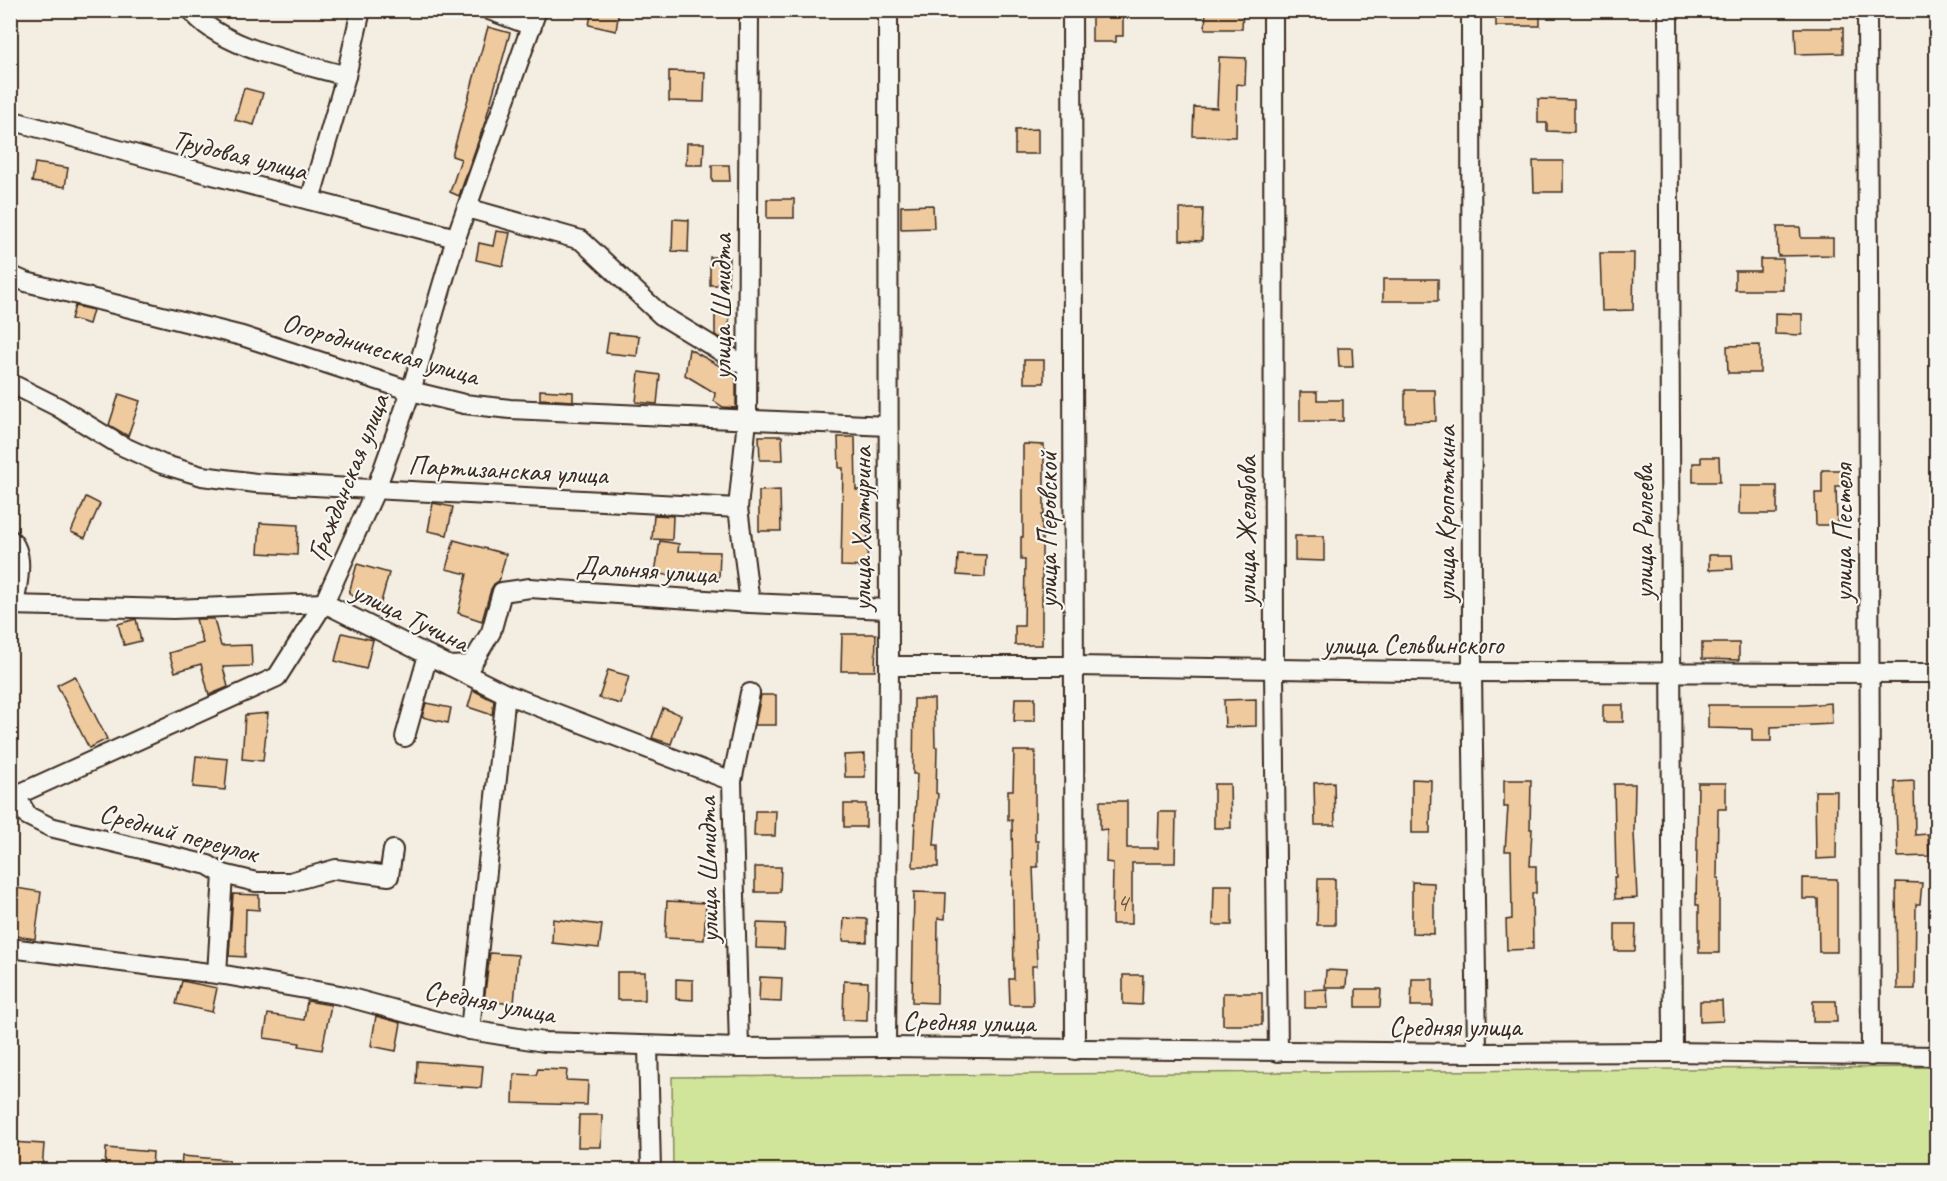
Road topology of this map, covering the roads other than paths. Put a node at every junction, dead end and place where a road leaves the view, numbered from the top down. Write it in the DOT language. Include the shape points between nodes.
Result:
graph roads {
  1 [pos="191,10"];
  2 [pos="361,10"];
  3 [pos="489,10"];
  4 [pos="749,10"];
  5 [pos="888,10"];
  6 [pos="1072,10"];
  7 [pos="1273,10"];
  8 [pos="1471,10"];
  9 [pos="1668,10"];
  10 [pos="1867,10"];
  11 [pos="535,18"];
  12 [pos="346,76"];
  13 [pos="10,120"];
  14 [pos="310,200"];
  15 [pos="467,208"];
  16 [pos="456,238"];
  17 [pos="10,275"];
  18 [pos="747,367"];
  19 [pos="10,383"];
  20 [pos="411,391"];
  21 [pos="747,420"];
  22 [pos="888,426"];
  23 [pos="376,489"];
  24 [pos="738,508"];
  25 [pos="10,539"];
  26 [pos="324,603"];
  27 [pos="750,603"];
  28 [pos="12,605"];
  29 [pos="888,609"];
  30 [pos="428,655"];
  31 [pos="450,666"];
  32 [pos="889,666"];
  33 [pos="1074,666"];
  34 [pos="1274,670"];
  35 [pos="1472,672"];
  36 [pos="1671,672"];
  37 [pos="1870,673"];
  38 [pos="1936,673"];
  39 [pos="750,693"];
  40 [pos="507,694"];
  41 [pos="405,737"];
  42 [pos="732,781"];
  43 [pos="13,796"];
  44 [pos="393,850"];
  45 [pos="222,874"];
  46 [pos="10,948"];
  47 [pos="217,974"];
  48 [pos="470,1030"];
  49 [pos="624,1045"];
  50 [pos="648,1046"];
  51 [pos="679,1047"];
  52 [pos="886,1047"];
  53 [pos="738,1048"];
  54 [pos="1075,1050"];
  55 [pos="1278,1052"];
  56 [pos="1673,1052"];
  57 [pos="1477,1053"];
  58 [pos="1871,1056"];
  59 [pos="1936,1056"];
  60 [pos="648,1083"];
  61 [pos="651,1170"];
  1 -- 12 [label="street" via="223,37"];
  2 -- 12 [label="street"];
  3 -- 11 [label="street"];
  4 -- 18 [label="street, улица Шмидта"];
  5 -- 22 [label="street, улица Халтурина"];
  6 -- 33 [label="street, улица Перовской"];
  7 -- 34 [label="street, улица Желябова"];
  8 -- 35 [label="street, улица Кропоткина"];
  9 -- 36 [label="street, улица Рылеева"];
  10 -- 37 [label="street, улица Пестеля"];
  11 -- 15 [label="street, Гражданская улица"];
  12 -- 14 [label="street"];
  13 -- 14 [label="street, Трудовая улица"];
  14 -- 16 [label="street, Трудовая улица"];
  15 -- 16 [label="street, Гражданская улица"];
  15 -- 18 [label="street" via="581,240 661,315"];
  16 -- 20 [label="street, Гражданская улица"];
  17 -- 20 [label="street, Огородническая улица" via="242,336"];
  18 -- 21 [label="street, улица Шмидта"];
  19 -- 23 [label="street, Партизанская улица" via="120,445 202,476"];
  20 -- 21 [label="street, Огородническая улица" via="464,404 510,409"];
  20 -- 23 [label="street, Гражданская улица"];
  21 -- 22 [label="street, Огородническая улица"];
  21 -- 24 [label="street, улица Шмидта"];
  22 -- 29 [label="street, улица Халтурина"];
  23 -- 24 [label="street, Партизанская улица"];
  23 -- 26 [label="street, Гражданская улица"];
  24 -- 27 [label="street, улица Шмидта"];
  25 -- 28 [label="street" via="16,545 19,567"];
  26 -- 28 [label="street, улица Тучина" via="173,609"];
  26 -- 30 [label="street, улица Тучина"];
  26 -- 43 [label="street, Гражданская улица" via="277,676"];
  27 -- 29 [label="street, Дальняя улица"];
  27 -- 31 [label="street, Дальняя улица" via="530,588 502,592 491,632 471,665"];
  29 -- 32 [label="street, улица Халтурина"];
  30 -- 31 [label="street, улица Тучина"];
  30 -- 41 [label="street"];
  31 -- 40 [label="street, улица Тучина"];
  32 -- 33 [label="street, улица Сельвинского"];
  32 -- 52 [label="street, улица Халтурина"];
  33 -- 34 [label="street, улица Сельвинского"];
  33 -- 54 [label="street, улица Перовской"];
  34 -- 35 [label="street, улица Сельвинского"];
  34 -- 55 [label="street, улица Желябова"];
  35 -- 36 [label="street, улица Сельвинского"];
  35 -- 57 [label="street, улица Кропоткина"];
  36 -- 37 [label="street, улица Сельвинского"];
  36 -- 56 [label="street, улица Рылеева"];
  37 -- 38 [label="street, улица Сельвинского"];
  37 -- 58 [label="street, улица Пестеля"];
  39 -- 42 [label="street, улица Шмидта"];
  40 -- 42 [label="street, улица Тучина"];
  40 -- 48 [label="street"];
  42 -- 53 [label="street, улица Шмидта"];
  43 -- 45 [label="street, Средний переулок" via="28,816 50,827 208,865"];
  44 -- 45 [label="street, Средний переулок" via="389,876 336,869 290,882 256,882"];
  45 -- 47 [label="street"];
  46 -- 47 [label="street, Средняя улица"];
  47 -- 48 [label="street, Средняя улица" via="340,995"];
  48 -- 49 [label="street, Средняя улица" via="544,1042"];
  49 -- 50 [label="street, Средняя улица"];
  49 -- 60 [label="street" via="638,1059"];
  50 -- 51 [label="street, Средняя улица"];
  50 -- 60 [label="street"];
  51 -- 53 [label="street, Средняя улица"];
  51 -- 60 [label="street" via="659,1059"];
  52 -- 53 [label="street, Средняя улица"];
  52 -- 54 [label="street, Средняя улица"];
  54 -- 55 [label="street, Средняя улица"];
  55 -- 57 [label="street, Средняя улица"];
  56 -- 57 [label="street, Средняя улица"];
  56 -- 58 [label="street, Средняя улица"];
  58 -- 59 [label="street, Средняя улица"];
  60 -- 61 [label="street"];
}
